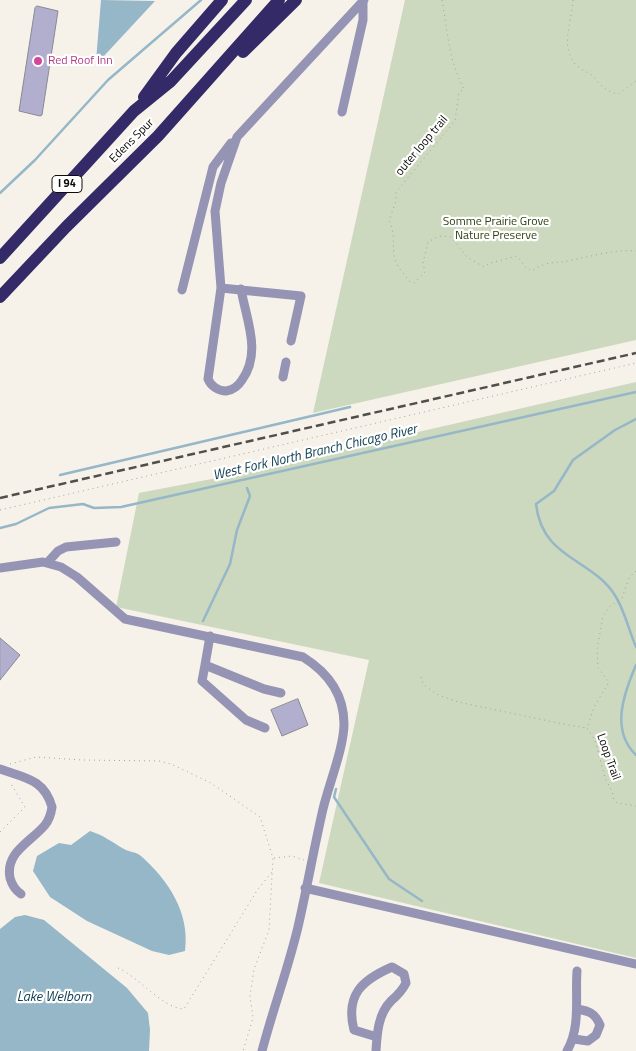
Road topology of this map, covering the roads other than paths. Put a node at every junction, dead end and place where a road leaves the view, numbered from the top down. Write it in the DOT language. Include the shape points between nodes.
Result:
graph roads {
  1 [pos="222,0"];
  2 [pos="246,0"];
  3 [pos="279,0"];
  4 [pos="296,0"];
  5 [pos="363,1"];
  6 [pos="134,111"];
  7 [pos="342,112"];
  8 [pos="158,136"];
  9 [pos="236,136"];
  10 [pos="0,258"];
  11 [pos="221,288"];
  12 [pos="182,290"];
  13 [pos="241,290"];
  14 [pos="0,297"];
  15 [pos="291,340"];
  16 [pos="286,362"];
  17 [pos="283,377"];
  18 [pos="116,542"];
  19 [pos="47,563"];
  20 [pos="0,568"];
  21 [pos="210,636"];
  22 [pos="205,665"];
  23 [pos="281,693"];
  24 [pos="265,728"];
  25 [pos="4,770"];
  26 [pos="306,888"];
  27 [pos="21,894"];
  28 [pos="636,964"];
  29 [pos="576,971"];
  30 [pos="577,1009"];
  31 [pos="377,1037"];
  32 [pos="574,1039"];
  33 [pos="262,1051"];
  34 [pos="376,1051"];
  35 [pos="567,1051"];
  1 -- 6 [label="highway" via="176,53"];
  2 -- 6 [label="highway, Edens Spur / I 94" via="171,81"];
  3 -- 8 [label="highway, Edens Spur / I 94"];
  4 -- 8 [label="highway"];
  5 -- 7 [label="street" via="362,20"];
  5 -- 9 [label="street"];
  6 -- 10 [label="highway, Edens Spur / I 94"];
  8 -- 14 [label="highway, Edens Spur / I 94"];
  9 -- 11 [label="street" via="215,211"];
  9 -- 12 [label="street" via="213,167"];
  11 -- 13 [label="street"];
  11 -- 13 [label="street" via="208,379 217,389 226,391 239,384 250,365 251,325 244,310"];
  13 -- 15 [label="street" via="301,296"];
  16 -- 17 [label="street"];
  18 -- 19 [label="street" via="66,547 58,550"];
  19 -- 20 [label="street" via="20,563"];
  19 -- 21 [label="street" via="61,566 77,577 125,619"];
  21 -- 22 [label="street"];
  21 -- 26 [label="street" via="302,657 320,668 333,684 341,702 344,724"];
  22 -- 23 [label="street"];
  22 -- 24 [label="street" via="202,681 246,720"];
  25 -- 27 [label="street" via="43,787 52,807 45,825 11,860 10,879"];
  26 -- 28 [label="street"];
  26 -- 33 [label="street" via="296,936"];
  29 -- 30 [label="street"];
  30 -- 32 [label="street"];
  30 -- 32 [label="street" via="596,1015 600,1025 596,1035 588,1041"];
  31 -- 31 [label="street" via="381,1016 406,983 404,974 392,967 361,985 354,998 351,1018 354,1030"];
  31 -- 34 [label="street"];
  32 -- 35 [label="street"];
}
